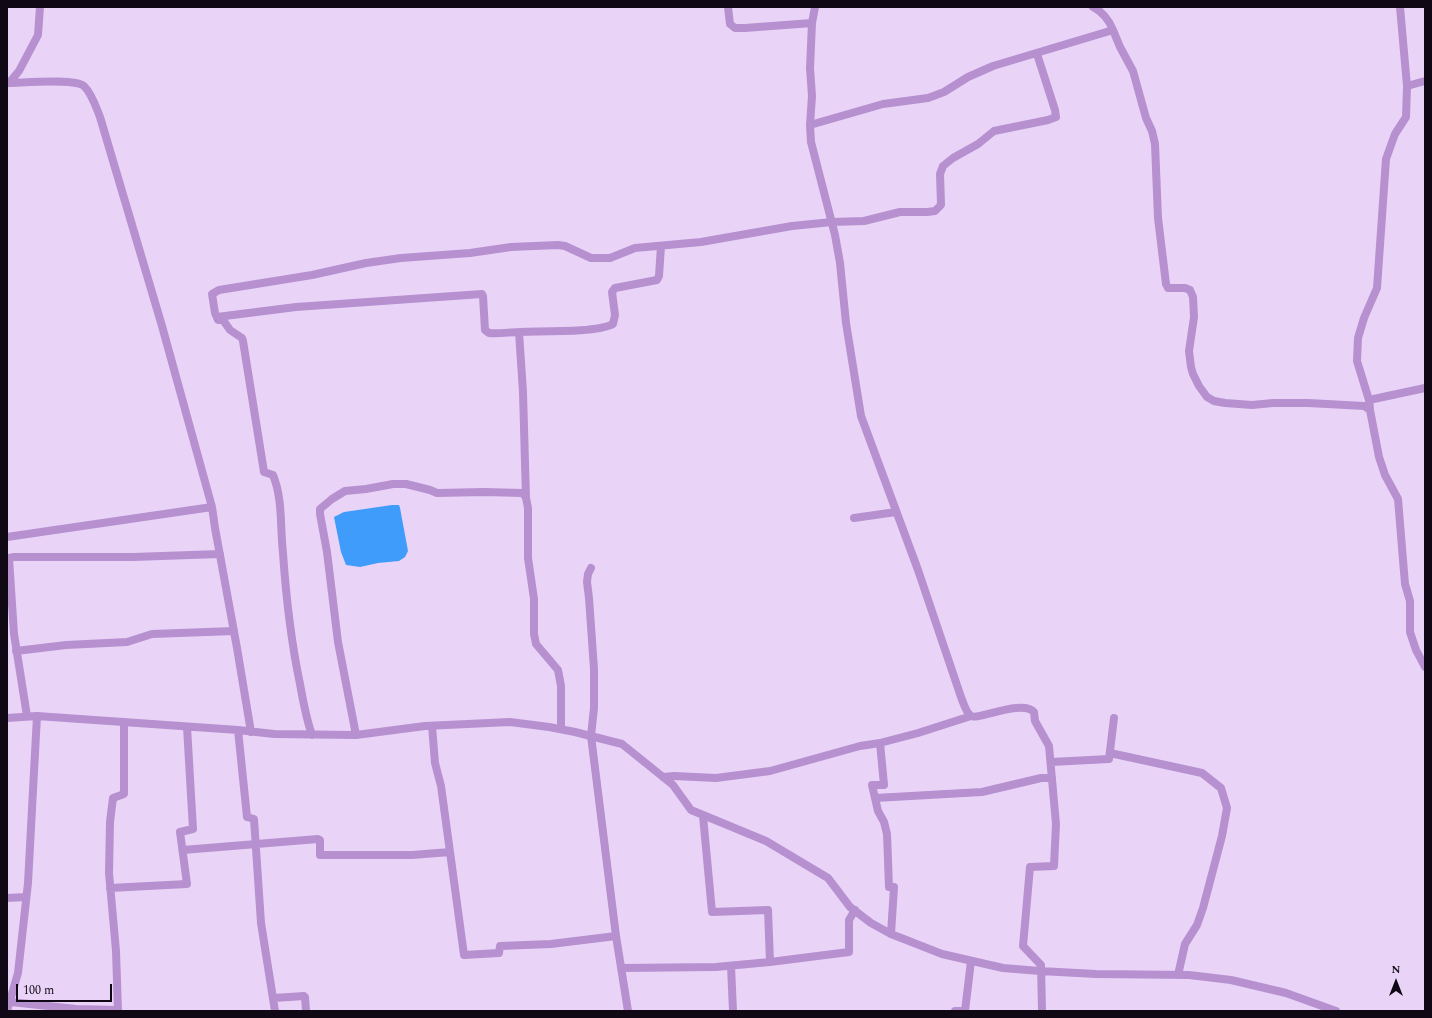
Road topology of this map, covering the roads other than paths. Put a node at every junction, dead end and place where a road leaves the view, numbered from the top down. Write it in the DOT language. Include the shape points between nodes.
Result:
graph roads {
  1 [pos="40,7"];
  2 [pos="728,7"];
  3 [pos="815,7"];
  4 [pos="1093,7"];
  5 [pos="1400,7"];
  6 [pos="812,23"];
  7 [pos="1113,30"];
  8 [pos="1037,54"];
  9 [pos="1425,81"];
  10 [pos="8,83"];
  11 [pos="1406,86"];
  12 [pos="810,125"];
  13 [pos="832,222"];
  14 [pos="661,246"];
  15 [pos="217,318"];
  16 [pos="519,332"];
  17 [pos="1425,388"];
  18 [pos="1369,400"];
  19 [pos="1370,409"];
  20 [pos="526,498"];
  21 [pos="212,507"];
  22 [pos="896,512"];
  23 [pos="854,518"];
  24 [pos="7,537"];
  25 [pos="220,554"];
  26 [pos="592,568"];
  27 [pos="234,631"];
  28 [pos="16,651"];
  29 [pos="1425,667"];
  30 [pos="27,716"];
  31 [pos="37,716"];
  32 [pos="970,716"];
  33 [pos="7,718"];
  34 [pos="1114,718"];
  35 [pos="124,723"];
  36 [pos="432,726"];
  37 [pos="187,727"];
  38 [pos="561,729"];
  39 [pos="238,730"];
  40 [pos="251,732"];
  41 [pos="312,735"];
  42 [pos="356,735"];
  43 [pos="591,736"];
  44 [pos="880,743"];
  45 [pos="1110,753"];
  46 [pos="1050,762"];
  47 [pos="663,777"];
  48 [pos="1052,778"];
  49 [pos="875,798"];
  50 [pos="703,816"];
  51 [pos="256,845"];
  52 [pos="183,850"];
  53 [pos="450,852"];
  54 [pos="110,888"];
  55 [pos="26,897"];
  56 [pos="7,898"];
  57 [pos="855,910"];
  58 [pos="891,934"];
  59 [pos="616,936"];
  60 [pos="971,961"];
  61 [pos="770,962"];
  62 [pos="731,966"];
  63 [pos="622,968"];
  64 [pos="1040,971"];
  65 [pos="1178,975"];
  66 [pos="274,998"];
  67 [pos="11,1002"];
  68 [pos="7,1011"];
  69 [pos="118,1011"];
  70 [pos="275,1011"];
  71 [pos="306,1011"];
  72 [pos="628,1011"];
  73 [pos="733,1011"];
  74 [pos="955,1011"];
  75 [pos="1042,1011"];
  76 [pos="1336,1011"];
  1 -- 10 [label="street" via="38,35 19,71"];
  2 -- 6 [label="street" via="730,24 735,28"];
  3 -- 6 [label="street"];
  4 -- 7 [label="street" via="1107,19"];
  5 -- 11 [label="street"];
  6 -- 12 [label="street"];
  7 -- 8 [label="street"];
  7 -- 19 [label="street" via="1133,71 1152,131 1165,283 1168,288 1190,290 1192,295 1194,317 1189,351 1193,374 1203,393 1214,401 1225,403 1364,406"];
  8 -- 12 [label="street" via="992,66 928,98 883,104"];
  8 -- 13 [label="street" via="1056,112 1055,118 994,131 978,144 952,158 943,166 940,174 941,205 935,211 900,212 864,221"];
  9 -- 11 [label="street"];
  10 -- 21 [label="street" via="78,83 91,95 100,117 154,296"];
  11 -- 18 [label="street" via="1406,117 1395,134 1386,159 1378,288 1358,338 1357,361"];
  12 -- 13 [label="street" via="812,151"];
  13 -- 14 [label="street"];
  13 -- 22 [label="street" via="861,416"];
  14 -- 15 [label="street" via="635,248 602,259 591,258 565,246 552,245 366,263 216,291 212,297"];
  14 -- 16 [label="street" via="657,280 620,286 612,292 615,315 613,324 592,329"];
  15 -- 16 [label="street" via="296,307 482,294 486,332"];
  15 -- 41 [label="street" via="223,320 243,341 264,472 273,475 278,495 290,627"];
  16 -- 20 [label="street"];
  17 -- 18 [label="street"];
  18 -- 19 [label="street"];
  19 -- 29 [label="street" via="1384,475 1398,499 1405,584 1410,601 1410,632"];
  20 -- 38 [label="street" via="528,558 534,599 534,634 536,644 558,670 561,686"];
  20 -- 42 [label="street" via="523,493 516,492 437,493 406,484 393,484 345,491 320,509 338,642"];
  21 -- 24 [label="street"];
  21 -- 25 [label="street"];
  22 -- 23 [label="street"];
  22 -- 32 [label="street"];
  25 -- 27 [label="street"];
  25 -- 28 [label="street" via="10,557 8,561"];
  26 -- 43 [label="street" via="587,582 594,669"];
  27 -- 28 [label="street" via="152,634 126,642"];
  27 -- 40 [label="street"];
  28 -- 30 [label="street"];
  30 -- 31 [label="street"];
  30 -- 33 [label="street"];
  31 -- 35 [label="street"];
  31 -- 55 [label="street"];
  32 -- 44 [label="street"];
  32 -- 46 [label="street" via="1017,708 1032,709 1035,721 1049,746"];
  34 -- 45 [label="street"];
  35 -- 37 [label="street"];
  35 -- 54 [label="street" via="124,794 112,798"];
  36 -- 38 [label="street" via="510,722"];
  36 -- 42 [label="street"];
  36 -- 53 [label="street" via="435,762"];
  37 -- 39 [label="street"];
  37 -- 52 [label="street" via="193,828 180,832"];
  38 -- 43 [label="street"];
  39 -- 40 [label="street"];
  39 -- 51 [label="street" via="247,817 254,819"];
  40 -- 41 [label="street"];
  41 -- 42 [label="street"];
  43 -- 47 [label="street" via="622,744"];
  43 -- 59 [label="street"];
  44 -- 47 [label="street" via="860,746 770,771 716,778"];
  44 -- 49 [label="street" via="884,785 872,785"];
  45 -- 46 [label="street" via="1109,759"];
  45 -- 65 [label="street" via="1202,773 1222,788 1227,808 1222,836 1203,908 1197,925 1185,944"];
  46 -- 48 [label="street"];
  47 -- 50 [label="street" via="673,785 691,810"];
  48 -- 49 [label="street" via="982,792"];
  48 -- 64 [label="street" via="1056,824 1054,866 1030,866 1023,946 1041,965"];
  49 -- 58 [label="street" via="888,834 889,887 894,887"];
  50 -- 57 [label="street" via="766,841 828,878"];
  50 -- 61 [label="street" via="712,912 768,910"];
  51 -- 52 [label="street"];
  51 -- 53 [label="street" via="318,839 320,855"];
  51 -- 66 [label="street" via="261,923"];
  52 -- 54 [label="street" via="187,884"];
  53 -- 59 [label="street" via="464,955 499,953 500,946 551,944"];
  54 -- 69 [label="street"];
  55 -- 56 [label="street"];
  55 -- 67 [label="street" via="18,973"];
  57 -- 58 [label="street"];
  57 -- 61 [label="street" via="849,920 849,952"];
  58 -- 60 [label="street" via="942,954"];
  59 -- 63 [label="street"];
  60 -- 64 [label="street" via="1003,968"];
  60 -- 74 [label="street" via="965,1011"];
  61 -- 62 [label="street"];
  62 -- 63 [label="street"];
  62 -- 73 [label="street"];
  63 -- 72 [label="street"];
  64 -- 65 [label="street"];
  64 -- 75 [label="street"];
  65 -- 76 [label="street" via="1238,982 1286,993"];
  66 -- 70 [label="street"];
  66 -- 71 [label="street" via="304,996"];
  67 -- 68 [label="street"];
  67 -- 69 [label="street"];
}
